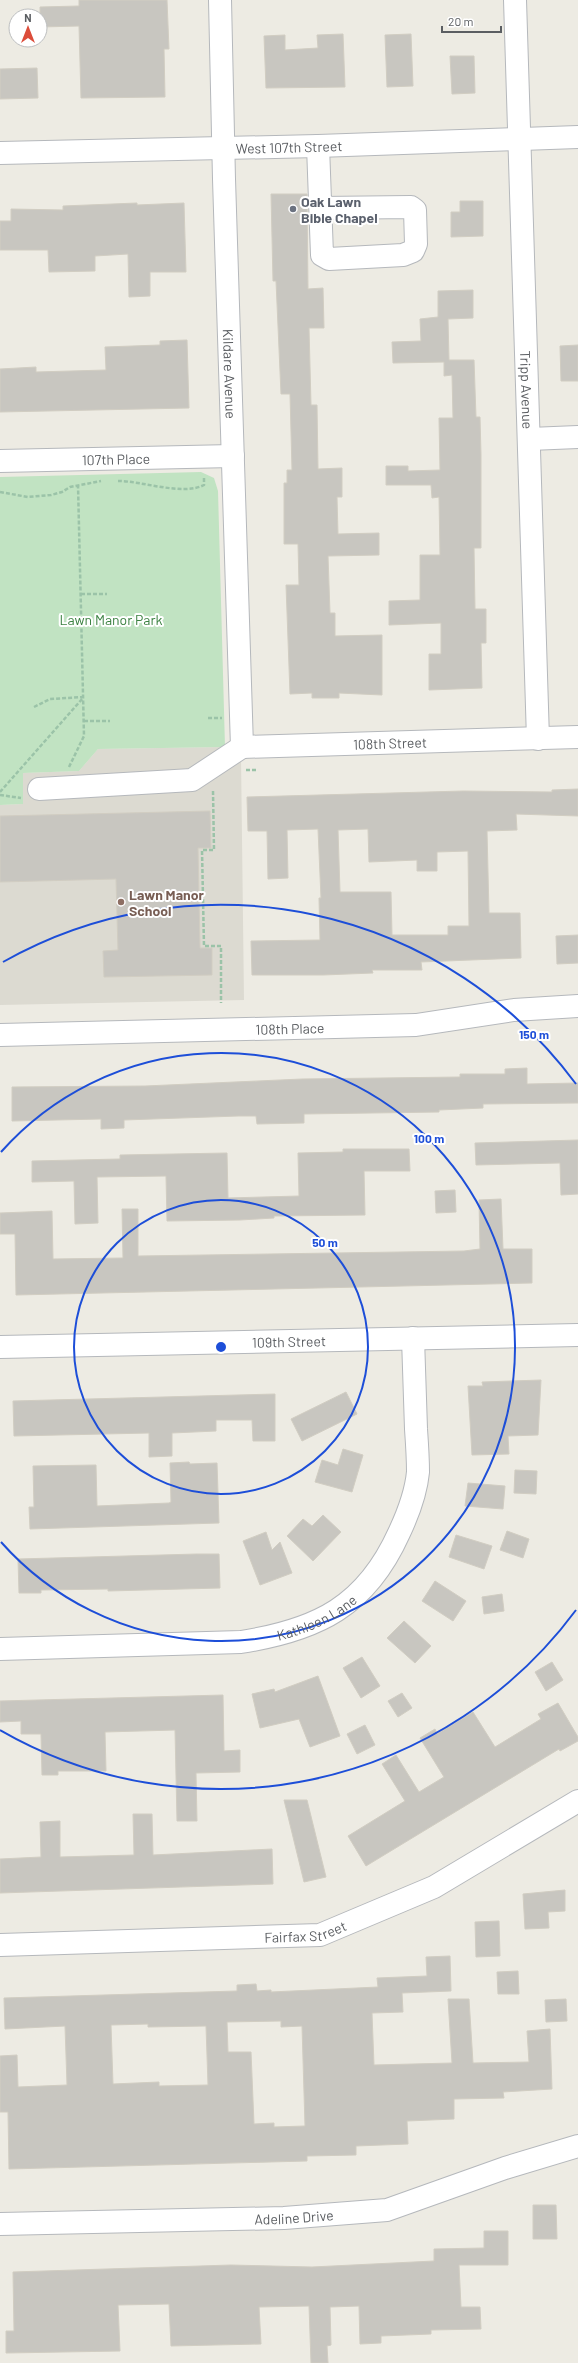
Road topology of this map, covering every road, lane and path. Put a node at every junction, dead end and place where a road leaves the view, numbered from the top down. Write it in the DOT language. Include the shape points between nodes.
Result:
graph roads {
  1 [pos="220,0"];
  2 [pos="515,0"];
  3 [pos="578,137"];
  4 [pos="520,138"];
  5 [pos="318,146"];
  6 [pos="224,148"];
  7 [pos="0,153"];
  8 [pos="321,208"];
  9 [pos="578,437"];
  10 [pos="530,439"];
  11 [pos="233,456"];
  12 [pos="0,461"];
  13 [pos="204,475"];
  14 [pos="109,481"];
  15 [pos="116,481"];
  16 [pos="78,485"];
  17 [pos="0,492"];
  18 [pos="81,594"];
  19 [pos="107,594"];
  20 [pos="84,697"];
  21 [pos="34,707"];
  22 [pos="208,718"];
  23 [pos="226,718"];
  24 [pos="110,720"];
  25 [pos="84,722"];
  26 [pos="578,737"];
  27 [pos="538,739"];
  28 [pos="242,747"];
  29 [pos="241,770"];
  30 [pos="257,770"];
  31 [pos="67,771"];
  32 [pos="213,788"];
  33 [pos="0,792"];
  34 [pos="31,793"];
  35 [pos="0,795"];
  36 [pos="221,1003"];
  37 [pos="578,1006"];
  38 [pos="0,1035"];
  39 [pos="578,1335"];
  40 [pos="413,1338"];
  41 [pos="0,1347"];
  42 [pos="0,1648"];
  43 [pos="578,1801"];
  44 [pos="0,1945"];
  45 [pos="578,2146"];
  46 [pos="0,2224"];
  1 -- 6 [label="street, Kildare Avenue"];
  2 -- 4 [label="street, Tripp Avenue"];
  3 -- 4 [label="street, West 107th Street"];
  4 -- 5 [label="street, West 107th Street"];
  4 -- 10 [label="street, Tripp Avenue"];
  5 -- 6 [label="street, West 107th Street"];
  5 -- 8 [label="street"];
  6 -- 7 [label="street, West 107th Street"];
  6 -- 11 [label="street, Kildare Avenue"];
  8 -- 8 [label="street" via="322,255 329,258 403,255 413,251 416,244 415,210 411,207"];
  9 -- 10 [label="street"];
  10 -- 27 [label="street, Tripp Avenue"];
  11 -- 12 [label="street, 107th Place"];
  11 -- 28 [label="street, Kildare Avenue"];
  13 -- 15 [label="path" via="204,485 197,489 177,490 152,484"];
  14 -- 16 [label="path"];
  16 -- 17 [label="path" via="50,495 28,497"];
  16 -- 18 [label="path"];
  18 -- 19 [label="path"];
  18 -- 20 [label="path"];
  20 -- 21 [label="path" via="50,699"];
  20 -- 25 [label="path"];
  20 -- 33 [label="path"];
  22 -- 23 [label="path"];
  24 -- 25 [label="path"];
  25 -- 31 [label="path" via="84,736"];
  26 -- 27 [label="street"];
  27 -- 28 [label="street, 108th Street"];
  28 -- 34 [label="street" via="192,780"];
  29 -- 30 [label="path"];
  32 -- 36 [label="path" via="214,850 202,850 204,946 221,946"];
  34 -- 35 [label="path"];
  37 -- 38 [label="street, 108th Place" via="514,1010 416,1025"];
  39 -- 40 [label="street, 109th Street"];
  40 -- 41 [label="street, 109th Street"];
  40 -- 42 [label="street, Kathleen Lane" via="418,1472 414,1495 388,1559 361,1592 341,1608 314,1624 272,1637 241,1642"];
  43 -- 44 [label="street, Fairfax Street" via="434,1887 320,1935"];
  45 -- 46 [label="street, Adeline Drive" via="505,2168 387,2210 284,2218"];
}
